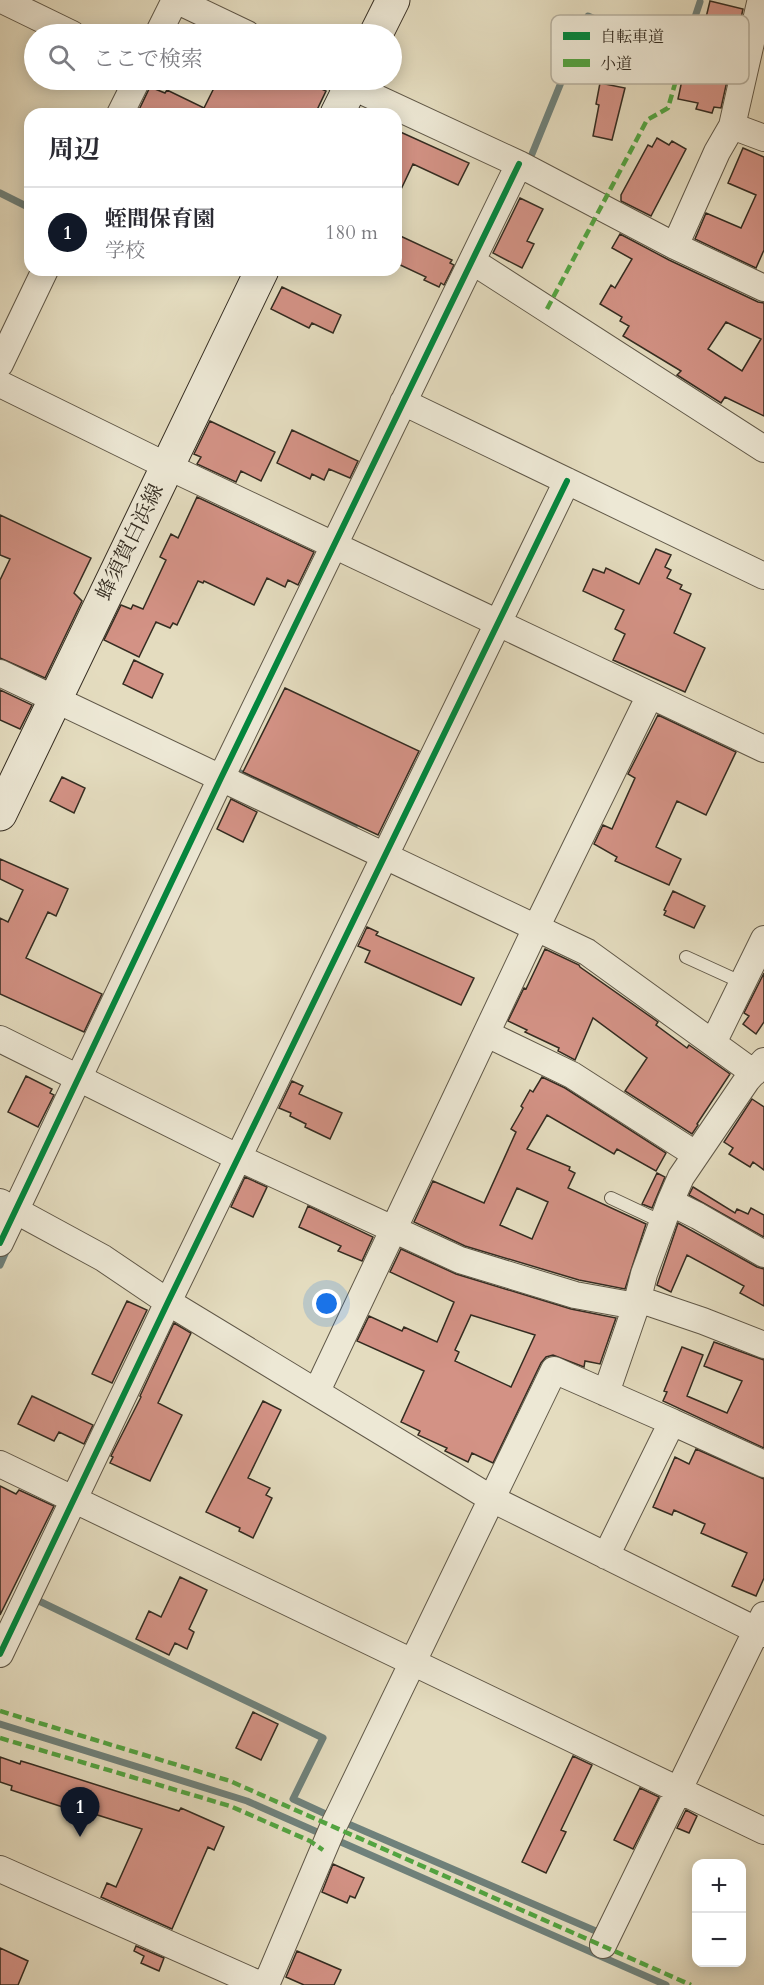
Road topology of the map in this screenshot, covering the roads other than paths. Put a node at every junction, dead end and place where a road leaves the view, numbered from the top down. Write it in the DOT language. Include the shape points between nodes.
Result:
graph roads {
  1 [pos="2,0"];
  2 [pos="176,0"];
  3 [pos="393,0"];
  4 [pos="755,2"];
  5 [pos="51,24"];
  6 [pos="163,24"];
  7 [pos="226,24"];
  8 [pos="381,24"];
  9 [pos="749,34"];
  10 [pos="740,84"];
  11 [pos="132,90"];
  12 [pos="345,90"];
  13 [pos="123,108"];
  14 [pos="387,108"];
  15 [pos="402,114"];
  16 [pos="732,126"];
  17 [pos="764,138"];
  18 [pos="519,164"];
  19 [pos="675,246"];
  20 [pos="472,261"];
  21 [pos="42,276"];
  22 [pos="259,276"];
  23 [pos="764,288"];
  24 [pos="0,364"];
  25 [pos="0,384"];
  26 [pos="403,402"];
  27 [pos="764,448"];
  28 [pos="167,466"];
  29 [pos="567,481"];
  30 [pos="334,545"];
  31 [pos="764,576"];
  32 [pos="498,623"];
  33 [pos="0,673"];
  34 [pos="650,695"];
  35 [pos="55,699"];
  36 [pos="764,749"];
  37 [pos="221,778"];
  38 [pos="0,814"];
  39 [pos="385,856"];
  40 [pos="536,928"];
  41 [pos="764,939"];
  42 [pos="686,957"];
  43 [pos="743,983"];
  44 [pos="487,1034"];
  45 [pos="0,1039"];
  46 [pos="713,1043"];
  47 [pos="760,1068"];
  48 [pos="77,1078"];
  49 [pos="695,1154"];
  50 [pos="239,1158"];
  51 [pos="610,1198"];
  52 [pos="8,1206"];
  53 [pos="666,1212"];
  54 [pos="393,1229"];
  55 [pos="0,1243"];
  56 [pos="764,1254"];
  57 [pos="168,1302"];
  58 [pos="637,1303"];
  59 [pos="764,1345"];
  60 [pos="317,1391"];
  61 [pos="606,1393"];
  62 [pos="672,1422"];
  63 [pos="0,1464"];
  64 [pos="764,1464"];
  65 [pos="492,1499"];
  66 [pos="74,1500"];
  67 [pos="606,1556"];
  68 [pos="761,1626"];
  69 [pos="0,1654"];
  70 [pos="413,1663"];
  71 [pos="677,1789"];
  72 [pos="764,1831"];
  73 [pos="0,1869"];
  74 [pos="603,1945"];
  75 [pos="261,1985"];
  76 [pos="266,1985"];
  1 -- 5 [label="street"];
  2 -- 6 [label="street"];
  2 -- 7 [label="street"];
  3 -- 8 [label="main road"];
  4 -- 9 [label="street"];
  10 -- 16 [label="street"];
  11 -- 13 [label="street"];
  12 -- 14 [label="street"];
  15 -- 18 [label="street"];
  16 -- 17 [label="street"];
  16 -- 19 [label="street"];
  18 -- 19 [label="street"];
  18 -- 20 [label="street"];
  19 -- 23 [label="street"];
  20 -- 26 [label="street"];
  20 -- 27 [label="street"];
  21 -- 24 [label="street"];
  22 -- 28 [label="main road, 蜂須賀白浜線"];
  25 -- 28 [label="street"];
  26 -- 29 [label="street"];
  26 -- 30 [label="street"];
  28 -- 30 [label="street"];
  28 -- 35 [label="main road, 蜂須賀白浜線"];
  29 -- 31 [label="street"];
  29 -- 32 [label="street"];
  30 -- 32 [label="street"];
  30 -- 37 [label="street"];
  32 -- 34 [label="street"];
  32 -- 39 [label="street"];
  33 -- 35 [label="street"];
  34 -- 36 [label="street"];
  34 -- 40 [label="street"];
  35 -- 37 [label="street"];
  35 -- 38 [label="main road, 蜂須賀白浜線"];
  37 -- 39 [label="street"];
  37 -- 48 [label="street"];
  39 -- 40 [label="street"];
  39 -- 50 [label="street"];
  40 -- 44 [label="street"];
  40 -- 46 [label="street" via="586,952"];
  41 -- 43 [label="street"];
  42 -- 43 [label="lane"];
  43 -- 46 [label="street"];
  44 -- 49 [label="street" via="572,1075"];
  44 -- 54 [label="street"];
  45 -- 48 [label="street"];
  46 -- 47 [label="street"];
  47 -- 49 [label="street" via="747,1080"];
  48 -- 50 [label="street"];
  48 -- 52 [label="street"];
  49 -- 53 [label="street"];
  50 -- 54 [label="street"];
  50 -- 57 [label="street"];
  51 -- 53 [label="lane"];
  52 -- 55 [label="street"];
  52 -- 57 [label="street" via="103,1258"];
  53 -- 56 [label="street" via="698,1216"];
  53 -- 58 [label="street"];
  54 -- 58 [label="street" via="460,1260 495,1271 575,1295"];
  54 -- 60 [label="street"];
  57 -- 60 [label="street"];
  57 -- 66 [label="street"];
  58 -- 59 [label="street" via="703,1321"];
  58 -- 61 [label="street"];
  60 -- 65 [label="street"];
  61 -- 62 [label="street"];
  61 -- 65 [label="street" via="554,1370"];
  62 -- 64 [label="street"];
  62 -- 67 [label="street"];
  63 -- 66 [label="street"];
  65 -- 67 [label="street"];
  65 -- 70 [label="street"];
  66 -- 69 [label="street"];
  66 -- 70 [label="street"];
  67 -- 68 [label="street"];
  68 -- 71 [label="street"];
  70 -- 71 [label="street"];
  70 -- 76 [label="street" via="327,1840"];
  71 -- 72 [label="street"];
  71 -- 74 [label="street"];
  73 -- 75 [label="street"];
}
